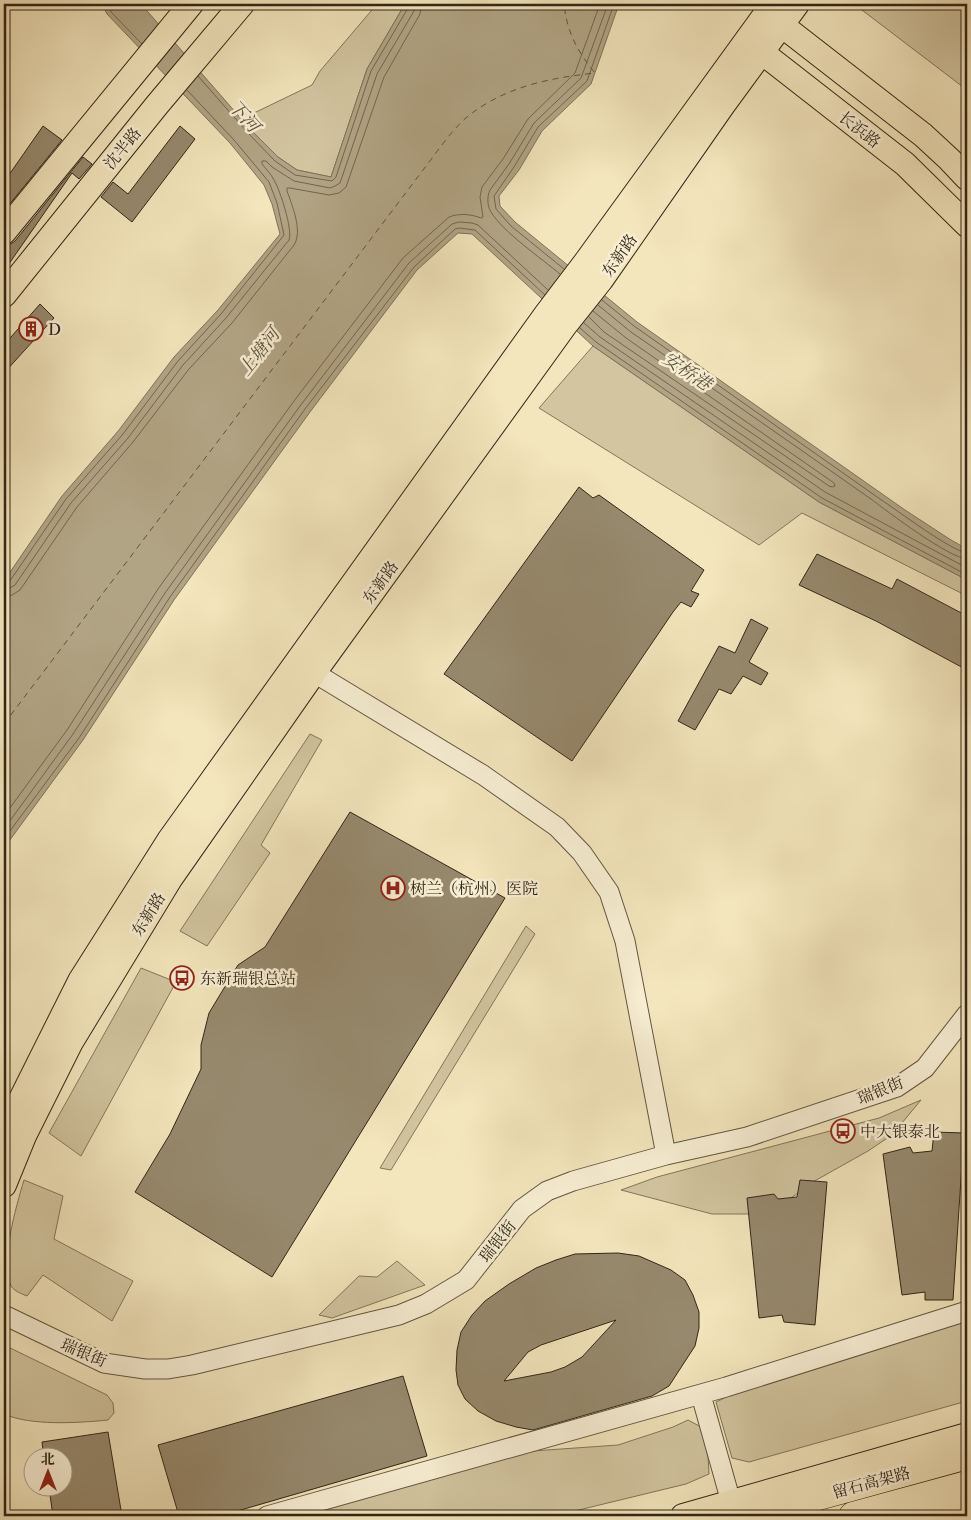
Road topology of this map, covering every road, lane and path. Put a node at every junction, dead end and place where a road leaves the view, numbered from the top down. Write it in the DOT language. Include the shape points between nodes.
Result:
graph roads {
  1 [pos="242,4"];
  2 [pos="797,4"];
  3 [pos="187,9"];
  4 [pos="774,14"];
  5 [pos="754,46"];
  6 [pos="967,178"];
  7 [pos="967,225"];
  8 [pos="4,232"];
  9 [pos="4,295"];
  10 [pos="556,318"];
  11 [pos="305,668"];
  12 [pos="967,1014"];
  13 [pos="4,1133"];
  14 [pos="666,1155"];
  15 [pos="4,1185"];
  16 [pos="967,1311"];
  17 [pos="4,1315"];
  18 [pos="701,1395"];
  19 [pos="967,1435"];
  20 [pos="967,1455"];
  21 [pos="967,1485"];
  22 [pos="967,1506"];
  23 [pos="738,1509"];
  24 [pos="267,1516"];
  25 [pos="683,1516"];
  26 [pos="853,1516"];
  27 [pos="928,1516"];
  1 -- 9 [label="main road, 沈半路"];
  2 -- 4 [label="main road, 东新路"];
  3 -- 8 [label="main road"];
  4 -- 5 [label="main road, 东新路"];
  4 -- 6 [label="main road, 长浜路" via="922,135"];
  5 -- 7 [label="main road, 长浜路" via="905,164"];
  5 -- 10 [label="main road, 东新路" via="585,263"];
  5 -- 10 [label="main road, 东新路" via="601,280"];
  10 -- 11 [label="main road, 东新路"];
  11 -- 13 [label="main road, 东新路" via="170,839 80,981"];
  11 -- 14 [label="street" via="483,775 557,827 582,853 609,892 625,941"];
  11 -- 15 [label="main road, 东新路" via="170,879 71,1042 24,1136"];
  12 -- 14 [label="street, 瑞银街" via="925,1068 897,1087 746,1137"];
  14 -- 17 [label="street, 瑞银街" via="547,1191 522,1209 466,1280 426,1304 399,1315 192,1366 145,1369 104,1363"];
  16 -- 18 [label="street"];
  18 -- 23 [label="street"];
  18 -- 24 [label="street"];
  19 -- 23 [label="main road"];
  20 -- 23 [label="highway, 留石高架路"];
  21 -- 26 [label="highway, 留石高架路"];
  22 -- 27 [label="main road"];
  23 -- 25 [label="main road"];
}
